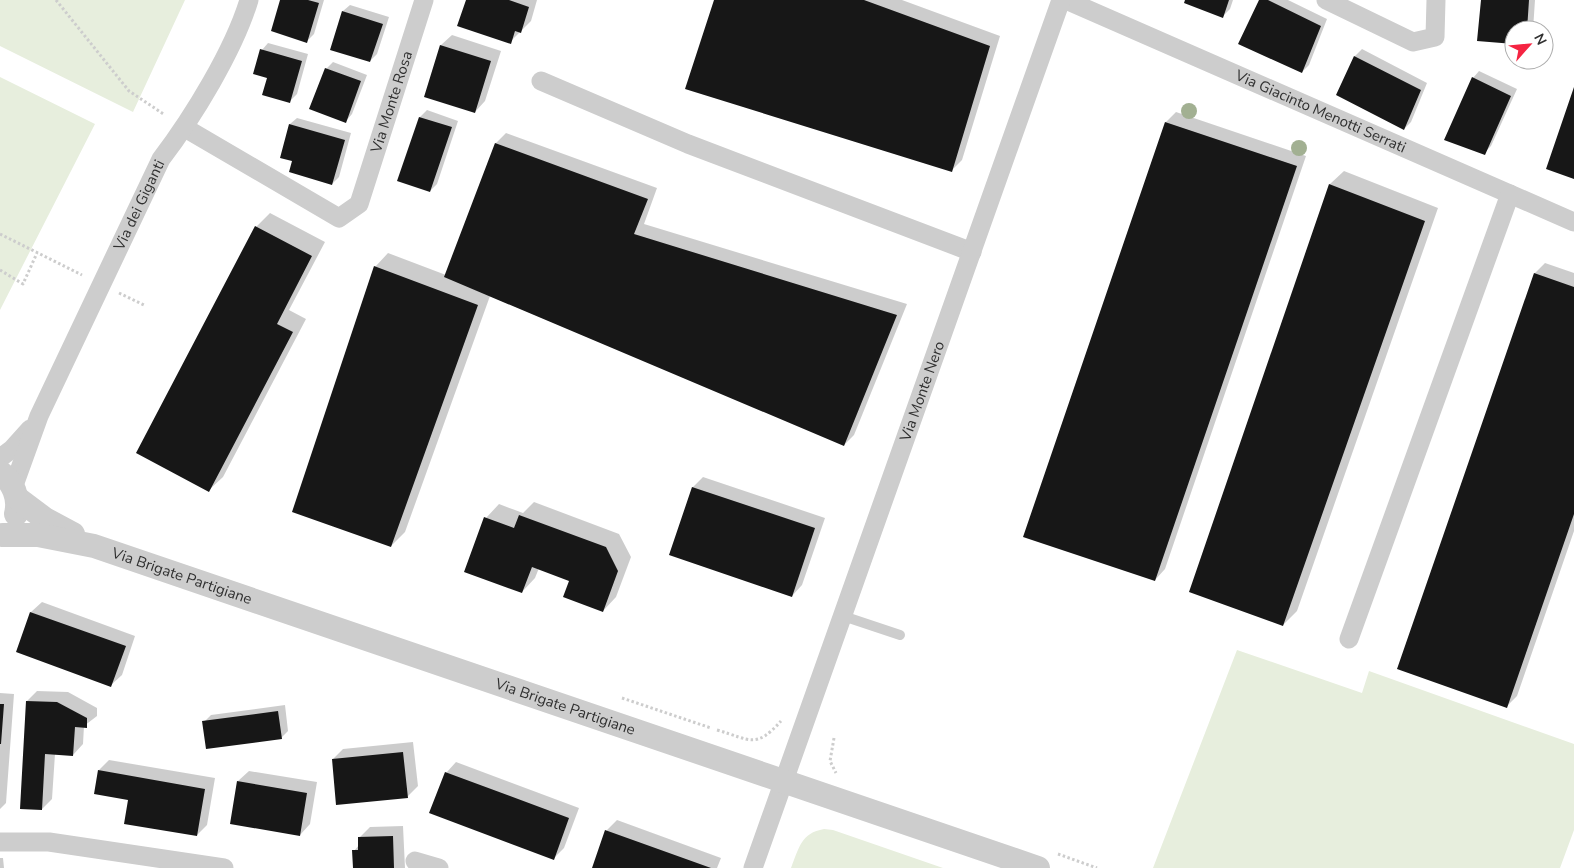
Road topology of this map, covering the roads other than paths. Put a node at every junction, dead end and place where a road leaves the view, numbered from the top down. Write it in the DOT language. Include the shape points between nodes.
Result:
graph roads {
  1 [pos="249,0"];
  2 [pos="424,0"];
  3 [pos="1061,0"];
  4 [pos="1066,0"];
  5 [pos="1326,0"];
  6 [pos="1436,0"];
  7 [pos="541,81"];
  8 [pos="185,128"];
  9 [pos="1510,194"];
  10 [pos="1574,222"];
  11 [pos="972,252"];
  12 [pos="39,416"];
  13 [pos="0,458"];
  14 [pos="10,486"];
  15 [pos="2,536"];
  16 [pos="94,546"];
  17 [pos="843,616"];
  18 [pos="900,635"];
  19 [pos="1349,639"];
  20 [pos="784,781"];
  21 [pos="0,842"];
  22 [pos="415,861"];
  23 [pos="224,868"];
  24 [pos="439,868"];
  25 [pos="753,868"];
  26 [pos="1038,868"];
  1 -- 8 [label="street, Via dei Giganti" via="228,48"];
  2 -- 8 [label="street, Via Monte Rosa" via="359,204 340,218"];
  3 -- 11 [label="street, Via Monte Nero"];
  4 -- 9 [label="street, Via Giacinto Menotti Serrati"];
  5 -- 6 [label="street" via="1413,42 1434,36"];
  7 -- 11 [label="street" via="688,144"];
  8 -- 12 [label="street, Via dei Giganti" via="161,159"];
  9 -- 10 [label="street, Via Giacinto Menotti Serrati"];
  9 -- 19 [label="street"];
  11 -- 17 [label="street, Via Monte Nero"];
  12 -- 13 [label="street, Via dei Giganti" via="22,439"];
  12 -- 14 [label="street, Via dei Giganti"];
  14 -- 15 [label="street" via="17,511"];
  14 -- 16 [label="street, Via Brigate Partigiane" via="45,519"];
  15 -- 16 [label="street, Via Brigate Partigiane" via="38,534"];
  16 -- 20 [label="street, Via Brigate Partigiane"];
  17 -- 18 [label="lane"];
  17 -- 20 [label="street, Via Monte Nero"];
  20 -- 25 [label="street, Via Monte Nero"];
  20 -- 26 [label="street, Via Brigate Partigiane"];
  21 -- 23 [label="street" via="60,843"];
  22 -- 24 [label="street"];
}
